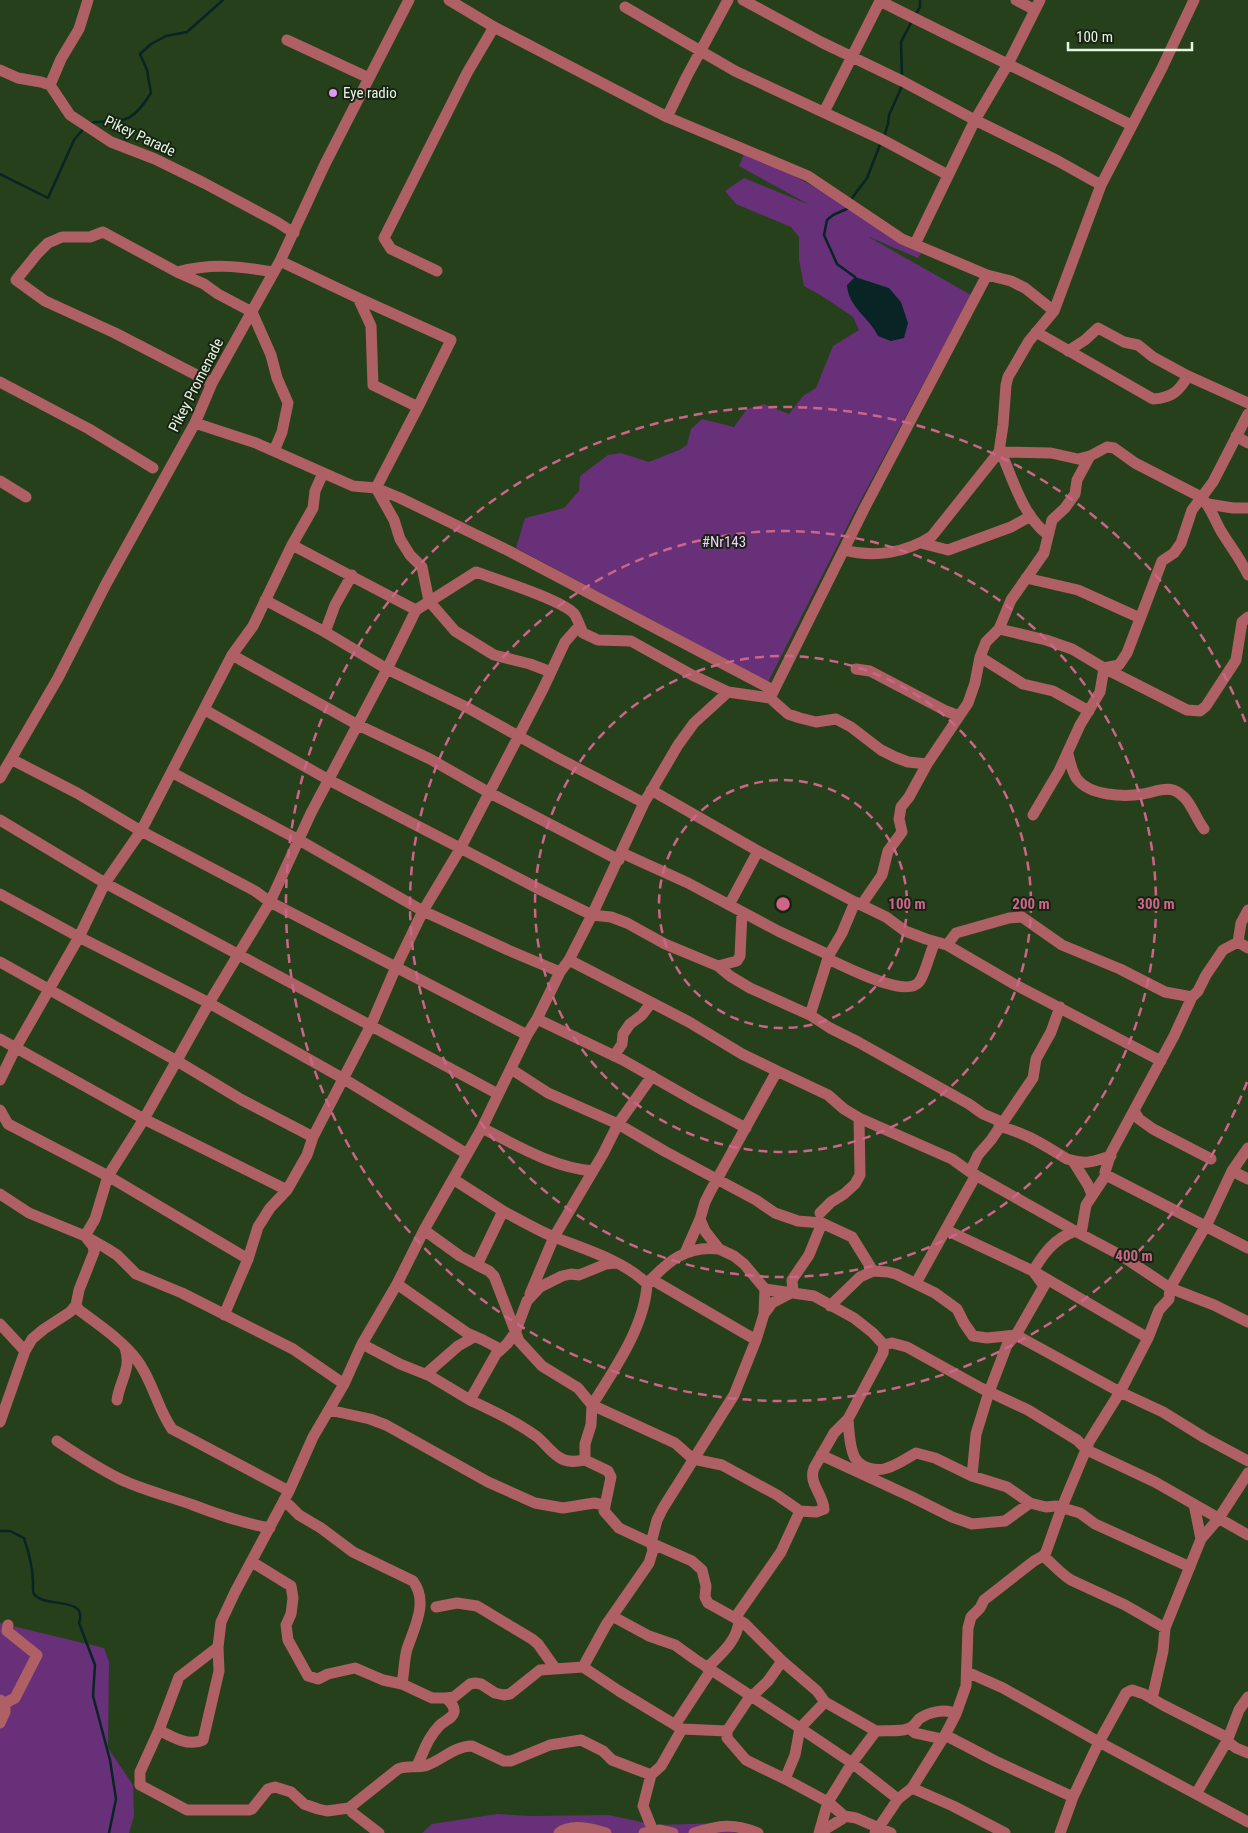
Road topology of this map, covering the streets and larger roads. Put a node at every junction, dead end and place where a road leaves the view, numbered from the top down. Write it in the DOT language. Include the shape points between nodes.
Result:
graph roads {
  1 [pos="88,0"];
  2 [pos="409,0"];
  3 [pos="449,0"];
  4 [pos="728,0"];
  5 [pos="744,0"];
  6 [pos="879,0"];
  7 [pos="1016,0"];
  8 [pos="1194,0"];
  9 [pos="1038,5"];
  10 [pos="625,7"];
  11 [pos="494,27"];
  12 [pos="287,40"];
  13 [pos="701,52"];
  14 [pos="851,57"];
  15 [pos="1008,64"];
  16 [pos="0,70"];
  17 [pos="369,78"];
  18 [pos="50,85"];
  19 [pos="824,112"];
  20 [pos="667,117"];
  21 [pos="975,120"];
  22 [pos="1131,125"];
  23 [pos="948,175"];
  24 [pos="1101,185"];
  25 [pos="294,233"];
  26 [pos="915,244"];
  27 [pos="280,260"];
  28 [pos="437,271"];
  29 [pos="177,272"];
  30 [pos="273,272"];
  31 [pos="987,275"];
  32 [pos="358,298"];
  33 [pos="1054,310"];
  34 [pos="252,312"];
  35 [pos="1036,332"];
  36 [pos="1068,351"];
  37 [pos="1188,376"];
  38 [pos="0,382"];
  39 [pos="212,383"];
  40 [pos="1248,403"];
  41 [pos="418,407"];
  42 [pos="1248,414"];
  43 [pos="194,423"];
  44 [pos="1236,436"];
  45 [pos="1248,443"];
  46 [pos="274,451"];
  47 [pos="1000,452"];
  48 [pos="1090,456"];
  49 [pos="153,468"];
  50 [pos="323,473"];
  51 [pos="0,481"];
  52 [pos="376,488"];
  53 [pos="26,497"];
  54 [pos="1205,500"];
  55 [pos="1248,508"];
  56 [pos="1029,516"];
  57 [pos="1048,536"];
  58 [pos="921,543"];
  59 [pos="292,544"];
  60 [pos="844,550"];
  61 [pos="352,575"];
  62 [pos="1248,575"];
  63 [pos="1026,578"];
  64 [pos="266,600"];
  65 [pos="429,601"];
  66 [pos="416,610"];
  67 [pos="1248,617"];
  68 [pos="1140,618"];
  69 [pos="579,626"];
  70 [pos="999,629"];
  71 [pos="324,632"];
  72 [pos="232,656"];
  73 [pos="980,657"];
  74 [pos="1104,668"];
  75 [pos="387,669"];
  76 [pos="856,669"];
  77 [pos="552,672"];
  78 [pos="728,692"];
  79 [pos="771,694"];
  80 [pos="204,710"];
  81 [pos="1089,711"];
  82 [pos="958,716"];
  83 [pos="358,725"];
  84 [pos="519,736"];
  85 [pos="1068,754"];
  86 [pos="11,759"];
  87 [pos="927,764"];
  88 [pos="173,773"];
  89 [pos="0,778"];
  90 [pos="329,780"];
  91 [pos="652,790"];
  92 [pos="488,792"];
  93 [pos="644,803"];
  94 [pos="1033,815"];
  95 [pos="0,820"];
  96 [pos="1204,828"];
  97 [pos="141,831"];
  98 [pos="299,840"];
  99 [pos="460,849"];
  100 [pos="758,851"];
  101 [pos="620,857"];
  102 [pos="105,883"];
  103 [pos="0,894"];
  104 [pos="270,902"];
  105 [pos="859,903"];
  106 [pos="729,905"];
  107 [pos="1248,910"];
  108 [pos="424,911"];
  109 [pos="742,913"];
  110 [pos="592,915"];
  111 [pos="79,937"];
  112 [pos="935,942"];
  113 [pos="947,945"];
  114 [pos="1243,945"];
  115 [pos="238,955"];
  116 [pos="740,956"];
  117 [pos="829,957"];
  118 [pos="569,960"];
  119 [pos="0,962"];
  120 [pos="718,966"];
  121 [pos="396,967"];
  122 [pos="560,972"];
  123 [pos="737,980"];
  124 [pos="49,990"];
  125 [pos="1192,997"];
  126 [pos="209,1003"];
  127 [pos="651,1003"];
  128 [pos="1060,1007"];
  129 [pos="810,1015"];
  130 [pos="537,1019"];
  131 [pos="371,1025"];
  132 [pos="527,1035"];
  133 [pos="0,1039"];
  134 [pos="15,1049"];
  135 [pos="614,1056"];
  136 [pos="177,1061"];
  137 [pos="1161,1061"];
  138 [pos="511,1069"];
  139 [pos="777,1072"];
  140 [pos="652,1076"];
  141 [pos="344,1079"];
  142 [pos="0,1080"];
  143 [pos="498,1094"];
  144 [pos="0,1110"];
  145 [pos="1134,1111"];
  146 [pos="859,1118"];
  147 [pos="144,1119"];
  148 [pos="618,1124"];
  149 [pos="1000,1124"];
  150 [pos="16,1127"];
  151 [pos="482,1128"];
  152 [pos="746,1128"];
  153 [pos="0,1132"];
  154 [pos="313,1137"];
  155 [pos="1248,1148"];
  156 [pos="467,1154"];
  157 [pos="1110,1156"];
  158 [pos="1211,1159"];
  159 [pos="1073,1161"];
  160 [pos="593,1171"];
  161 [pos="1232,1171"];
  162 [pos="973,1174"];
  163 [pos="1106,1175"];
  164 [pos="108,1176"];
  165 [pos="453,1179"];
  166 [pos="1248,1179"];
  167 [pos="717,1180"];
  168 [pos="287,1190"];
  169 [pos="0,1194"];
  170 [pos="1092,1195"];
  171 [pos="503,1211"];
  172 [pos="700,1218"];
  173 [pos="821,1218"];
  174 [pos="1206,1226"];
  175 [pos="424,1230"];
  176 [pos="946,1230"];
  177 [pos="1078,1233"];
  178 [pos="85,1236"];
  179 [pos="554,1237"];
  180 [pos="1248,1248"];
  181 [pos="719,1249"];
  182 [pos="685,1253"];
  183 [pos="248,1258"];
  184 [pos="616,1262"];
  185 [pos="477,1265"];
  186 [pos="873,1271"];
  187 [pos="1032,1271"];
  188 [pos="649,1281"];
  189 [pos="916,1283"];
  190 [pos="397,1284"];
  191 [pos="1170,1288"];
  192 [pos="765,1289"];
  193 [pos="793,1292"];
  194 [pos="528,1301"];
  195 [pos="76,1305"];
  196 [pos="830,1306"];
  197 [pos="764,1314"];
  198 [pos="224,1315"];
  199 [pos="1248,1322"];
  200 [pos="0,1324"];
  201 [pos="515,1333"];
  202 [pos="1016,1335"];
  203 [pos="474,1337"];
  204 [pos="1148,1338"];
  205 [pos="756,1340"];
  206 [pos="362,1344"];
  207 [pos="884,1346"];
  208 [pos="125,1348"];
  209 [pos="500,1349"];
  210 [pos="25,1351"];
  211 [pos="426,1374"];
  212 [pos="344,1384"];
  213 [pos="989,1392"];
  214 [pos="1120,1392"];
  215 [pos="116,1400"];
  216 [pos="470,1400"];
  217 [pos="592,1404"];
  218 [pos="329,1410"];
  219 [pos="848,1418"];
  220 [pos="0,1422"];
  221 [pos="57,1442"];
  222 [pos="1087,1450"];
  223 [pos="821,1455"];
  224 [pos="585,1460"];
  225 [pos="694,1460"];
  226 [pos="1248,1461"];
  227 [pos="1248,1473"];
  228 [pos="972,1476"];
  229 [pos="287,1496"];
  230 [pos="1030,1503"];
  231 [pos="1194,1504"];
  232 [pos="604,1505"];
  233 [pos="1062,1507"];
  234 [pos="800,1511"];
  235 [pos="1219,1518"];
  236 [pos="270,1528"];
  237 [pos="1248,1535"];
  238 [pos="1201,1539"];
  239 [pos="651,1543"];
  240 [pos="1043,1556"];
  241 [pos="252,1562"];
  242 [pos="1190,1567"];
  243 [pos="436,1607"];
  244 [pos="612,1616"];
  245 [pos="737,1619"];
  246 [pos="8,1625"];
  247 [pos="1165,1628"];
  248 [pos="218,1648"];
  249 [pos="782,1661"];
  250 [pos="583,1667"];
  251 [pos="555,1668"];
  252 [pos="709,1669"];
  253 [pos="966,1672"];
  254 [pos="402,1684"];
  255 [pos="750,1696"];
  256 [pos="1248,1697"];
  257 [pos="446,1698"];
  258 [pos="1152,1699"];
  259 [pos="3,1702"];
  260 [pos="825,1702"];
  261 [pos="1248,1702"];
  262 [pos="956,1714"];
  263 [pos="0,1723"];
  264 [pos="679,1727"];
  265 [pos="800,1728"];
  266 [pos="910,1729"];
  267 [pos="159,1730"];
  268 [pos="727,1731"];
  269 [pos="876,1731"];
  270 [pos="944,1737"];
  271 [pos="1228,1740"];
  272 [pos="1099,1742"];
  273 [pos="1248,1753"];
  274 [pos="852,1762"];
  275 [pos="417,1766"];
  276 [pos="651,1775"];
  277 [pos="785,1779"];
  278 [pos="912,1788"];
  279 [pos="1196,1794"];
  280 [pos="1073,1797"];
  281 [pos="898,1799"];
  282 [pos="828,1802"];
  283 [pos="349,1808"];
  284 [pos="844,1816"];
  285 [pos="1248,1822"];
  286 [pos="876,1830"];
  287 [pos="649,1832"];
  288 [pos="379,1833"];
  289 [pos="559,1833"];
  290 [pos="606,1833"];
  291 [pos="673,1833"];
  292 [pos="694,1833"];
  293 [pos="758,1833"];
  294 [pos="819,1833"];
  295 [pos="891,1833"];
  296 [pos="1005,1833"];
  297 [pos="1060,1833"];
  1 -- 18 [label="street" via="80,29 61,59"];
  2 -- 17 [label="street, Pikey Promenade"];
  3 -- 11 [label="street"];
  4 -- 13 [label="street"];
  5 -- 14 [label="street"];
  6 -- 14 [label="street"];
  6 -- 15 [label="street"];
  7 -- 9 [label="street"];
  8 -- 22 [label="street"];
  9 -- 15 [label="street"];
  10 -- 13 [label="street"];
  11 -- 20 [label="street"];
  11 -- 28 [label="street" via="467,73 384,238 391,249"];
  12 -- 17 [label="street"];
  13 -- 19 [label="street"];
  13 -- 20 [label="street"];
  14 -- 19 [label="street"];
  14 -- 21 [label="street"];
  15 -- 21 [label="street"];
  15 -- 22 [label="street"];
  16 -- 18 [label="street"];
  17 -- 25 [label="street, Pikey Promenade" via="308,198"];
  18 -- 25 [label="street, Pikey Parade" via="70,114 111,142 155,159"];
  19 -- 23 [label="street"];
  20 -- 26 [label="street" via="808,176 902,239"];
  21 -- 23 [label="street"];
  21 -- 24 [label="street"];
  22 -- 24 [label="street"];
  23 -- 26 [label="street"];
  24 -- 33 [label="street"];
  25 -- 27 [label="street, Pikey Promenade"];
  26 -- 31 [label="street"];
  27 -- 30 [label="street, Pikey Promenade"];
  27 -- 32 [label="street"];
  29 -- 30 [label="street" via="219,265"];
  29 -- 34 [label="street"];
  29 -- 39 [label="street" via="103,232 90,237 62,237 48,243 16,280 45,301"];
  30 -- 34 [label="street, Pikey Promenade"];
  31 -- 33 [label="street" via="1025,288"];
  31 -- 60 [label="street"];
  32 -- 41 [label="street" via="371,326 373,385"];
  32 -- 41 [label="street" via="451,340"];
  33 -- 35 [label="street"];
  34 -- 39 [label="street, Pikey Promenade"];
  34 -- 46 [label="street" via="288,403"];
  35 -- 36 [label="street"];
  35 -- 47 [label="street" via="1008,377"];
  36 -- 37 [label="street" via="1098,328 1124,342 1138,345"];
  36 -- 37 [label="street" via="1154,399 1174,394"];
  37 -- 40 [label="street"];
  38 -- 49 [label="street" via="89,429"];
  39 -- 43 [label="street, Pikey Promenade"];
  41 -- 52 [label="street"];
  42 -- 44 [label="street"];
  43 -- 46 [label="street"];
  43 -- 86 [label="street, Pikey Promenade" via="58,678"];
  44 -- 45 [label="street"];
  44 -- 54 [label="street"];
  46 -- 50 [label="street"];
  47 -- 48 [label="street" via="1051,453 1078,459"];
  47 -- 56 [label="street"];
  47 -- 58 [label="street" via="932,536"];
  48 -- 54 [label="street" via="1107,447 1114,448"];
  48 -- 57 [label="street" via="1066,508 1052,520"];
  50 -- 52 [label="street" via="353,486"];
  50 -- 59 [label="street" via="313,508"];
  51 -- 53 [label="street"];
  52 -- 65 [label="street" via="394,520 400,539 422,567"];
  52 -- 79 [label="street" via="505,549"];
  54 -- 55 [label="street" via="1233,508"];
  54 -- 62 [label="street"];
  54 -- 68 [label="street" via="1192,510 1181,543 1174,553 1162,561"];
  56 -- 57 [label="street"];
  56 -- 58 [label="street" via="948,550"];
  57 -- 63 [label="street" via="1044,553"];
  58 -- 60 [label="street" via="887,553 860,554"];
  59 -- 61 [label="street"];
  59 -- 64 [label="street"];
  60 -- 79 [label="street"];
  61 -- 66 [label="street"];
  61 -- 71 [label="street"];
  63 -- 68 [label="street" via="1078,590"];
  63 -- 70 [label="street" via="1011,600"];
  64 -- 71 [label="street"];
  64 -- 72 [label="street"];
  65 -- 66 [label="street"];
  65 -- 69 [label="street" via="476,572 559,605 574,614"];
  65 -- 77 [label="street" via="455,631 474,644 494,655"];
  66 -- 75 [label="street"];
  67 -- 74 [label="street" via="1242,622 1236,660 1206,706 1200,710 1187,710"];
  68 -- 74 [label="street" via="1120,665"];
  69 -- 77 [label="street" via="565,642"];
  69 -- 78 [label="street" via="583,633 598,640 631,641"];
  70 -- 73 [label="street" via="986,642"];
  70 -- 74 [label="street" via="1072,649"];
  71 -- 75 [label="street"];
  72 -- 80 [label="street"];
  72 -- 83 [label="street"];
  73 -- 81 [label="street" via="1023,684 1054,692"];
  73 -- 82 [label="street" via="972,693"];
  74 -- 81 [label="street" via="1100,692"];
  75 -- 83 [label="street"];
  75 -- 84 [label="street"];
  76 -- 82 [label="street" via="870,671"];
  77 -- 84 [label="street"];
  78 -- 79 [label="street"];
  78 -- 91 [label="street" via="694,723"];
  79 -- 87 [label="street" via="788,714 816,722 836,719 895,757"];
  80 -- 88 [label="street"];
  80 -- 90 [label="street"];
  81 -- 85 [label="street"];
  82 -- 87 [label="street"];
  83 -- 90 [label="street"];
  83 -- 92 [label="street" via="430,759"];
  84 -- 92 [label="street"];
  84 -- 93 [label="street"];
  85 -- 94 [label="street"];
  85 -- 96 [label="street" via="1078,780 1094,792 1131,795 1173,790 1190,804"];
  86 -- 89 [label="street, Pikey Promenade"];
  86 -- 97 [label="street"];
  87 -- 105 [label="street" via="901,807 902,832 888,852 882,875"];
  88 -- 97 [label="street"];
  88 -- 98 [label="street"];
  90 -- 98 [label="street"];
  90 -- 99 [label="street"];
  91 -- 93 [label="street"];
  91 -- 100 [label="street"];
  92 -- 99 [label="street"];
  92 -- 101 [label="street"];
  93 -- 101 [label="street"];
  95 -- 102 [label="street"];
  97 -- 102 [label="street"];
  97 -- 104 [label="street"];
  98 -- 104 [label="street"];
  98 -- 108 [label="street"];
  99 -- 108 [label="street"];
  99 -- 110 [label="street"];
  100 -- 105 [label="street"];
  100 -- 106 [label="street"];
  101 -- 106 [label="street" via="688,883"];
  101 -- 110 [label="street"];
  102 -- 111 [label="street"];
  102 -- 115 [label="street"];
  103 -- 111 [label="street"];
  104 -- 115 [label="street"];
  104 -- 121 [label="street"];
  105 -- 112 [label="street" via="905,931"];
  105 -- 117 [label="street"];
  106 -- 109 [label="street"];
  107 -- 114 [label="street" via="1241,923"];
  108 -- 121 [label="street"];
  108 -- 122 [label="street"];
  109 -- 116 [label="street"];
  109 -- 117 [label="street"];
  110 -- 118 [label="street"];
  110 -- 120 [label="street" via="627,923 665,944"];
  111 -- 124 [label="street"];
  111 -- 126 [label="street"];
  112 -- 113 [label="street"];
  112 -- 117 [label="street" via="919,982 912,987 883,983"];
  113 -- 125 [label="street" via="956,933 1022,917 1062,945 1165,992"];
  113 -- 128 [label="street"];
  114 -- 125 [label="street" via="1223,950"];
  115 -- 126 [label="street"];
  115 -- 131 [label="street"];
  116 -- 120 [label="street" via="737,961"];
  116 -- 123 [label="street"];
  117 -- 129 [label="street"];
  118 -- 122 [label="street"];
  118 -- 127 [label="street"];
  119 -- 124 [label="street"];
  120 -- 123 [label="street"];
  121 -- 131 [label="street"];
  121 -- 132 [label="street"];
  122 -- 130 [label="street"];
  123 -- 129 [label="street"];
  124 -- 134 [label="street"];
  124 -- 136 [label="street"];
  125 -- 137 [label="street"];
  126 -- 136 [label="street"];
  126 -- 141 [label="street"];
  127 -- 135 [label="street" via="622,1034 622,1044"];
  127 -- 139 [label="street"];
  128 -- 137 [label="street"];
  128 -- 149 [label="street" via="1036,1059 1033,1078"];
  129 -- 149 [label="street"];
  130 -- 132 [label="street"];
  130 -- 135 [label="street"];
  131 -- 141 [label="street"];
  131 -- 143 [label="street"];
  132 -- 138 [label="street"];
  133 -- 134 [label="street"];
  134 -- 142 [label="street"];
  134 -- 147 [label="street"];
  135 -- 140 [label="street"];
  136 -- 147 [label="street"];
  136 -- 154 [label="street"];
  137 -- 145 [label="street"];
  138 -- 143 [label="street"];
  138 -- 148 [label="street" via="548,1093"];
  139 -- 146 [label="street" via="828,1095"];
  139 -- 152 [label="street"];
  140 -- 148 [label="street"];
  140 -- 152 [label="street"];
  141 -- 154 [label="street"];
  141 -- 156 [label="street"];
  143 -- 151 [label="street"];
  144 -- 150 [label="street" via="8,1124"];
  145 -- 157 [label="street"];
  145 -- 158 [label="street" via="1153,1129"];
  146 -- 162 [label="street" via="934,1150"];
  146 -- 173 [label="street" via="860,1175"];
  147 -- 164 [label="street"];
  147 -- 168 [label="street"];
  148 -- 160 [label="street"];
  148 -- 167 [label="street"];
  149 -- 159 [label="street"];
  149 -- 162 [label="street" via="978,1155"];
  150 -- 153 [label="street"];
  150 -- 164 [label="street"];
  151 -- 156 [label="street"];
  151 -- 160 [label="street" via="557,1164"];
  152 -- 167 [label="street"];
  154 -- 168 [label="street" via="307,1155"];
  155 -- 161 [label="street"];
  156 -- 165 [label="street"];
  157 -- 159 [label="street" via="1084,1164"];
  157 -- 163 [label="street"];
  159 -- 170 [label="street"];
  160 -- 179 [label="street"];
  161 -- 166 [label="street"];
  161 -- 174 [label="street"];
  162 -- 176 [label="street"];
  162 -- 177 [label="street"];
  163 -- 170 [label="street"];
  163 -- 174 [label="street"];
  164 -- 178 [label="street" via="95,1219"];
  164 -- 183 [label="street"];
  165 -- 171 [label="street"];
  165 -- 175 [label="street"];
  167 -- 172 [label="street"];
  167 -- 173 [label="street" via="784,1217 798,1221"];
  168 -- 183 [label="street" via="258,1226"];
  169 -- 178 [label="street" via="29,1212"];
  170 -- 177 [label="street"];
  171 -- 179 [label="street"];
  171 -- 185 [label="street"];
  172 -- 181 [label="street" via="704,1230"];
  172 -- 182 [label="street"];
  173 -- 186 [label="street" via="852,1237"];
  173 -- 193 [label="street" via="810,1254 792,1280"];
  174 -- 180 [label="street"];
  174 -- 191 [label="street"];
  175 -- 185 [label="street"];
  175 -- 190 [label="street"];
  176 -- 187 [label="street"];
  176 -- 189 [label="street"];
  177 -- 187 [label="street" via="1063,1236 1054,1243"];
  177 -- 191 [label="street" via="1122,1256"];
  178 -- 195 [label="street" via="94,1252"];
  178 -- 198 [label="street" via="117,1255 136,1274"];
  179 -- 184 [label="street"];
  179 -- 194 [label="street"];
  181 -- 182 [label="street"];
  181 -- 192 [label="street" via="744,1264"];
  182 -- 188 [label="street" via="663,1266"];
  183 -- 198 [label="street"];
  184 -- 188 [label="street"];
  184 -- 194 [label="street" via="579,1275 555,1279 540,1287"];
  185 -- 201 [label="street" via="489,1271 500,1286"];
  186 -- 189 [label="street" via="888,1272"];
  186 -- 196 [label="street" via="860,1278"];
  187 -- 202 [label="street" via="1044,1286"];
  187 -- 204 [label="street"];
  188 -- 205 [label="street"];
  188 -- 217 [label="street" via="646,1301 633,1333"];
  189 -- 202 [label="street" via="957,1309 973,1336"];
  190 -- 203 [label="street"];
  190 -- 206 [label="street"];
  191 -- 199 [label="street"];
  191 -- 204 [label="street" via="1169,1299 1159,1310"];
  192 -- 193 [label="street"];
  192 -- 197 [label="street"];
  193 -- 196 [label="street" via="814,1296"];
  193 -- 197 [label="street" via="772,1303"];
  194 -- 201 [label="street"];
  195 -- 208 [label="street"];
  195 -- 210 [label="street" via="32,1339"];
  196 -- 207 [label="street" via="863,1324"];
  197 -- 205 [label="street"];
  198 -- 212 [label="street" via="293,1349"];
  200 -- 210 [label="street"];
  201 -- 209 [label="street"];
  201 -- 217 [label="street" via="542,1366 578,1388"];
  202 -- 213 [label="street" via="1007,1345"];
  202 -- 214 [label="street"];
  203 -- 209 [label="street"];
  203 -- 211 [label="street" via="458,1346"];
  204 -- 214 [label="street"];
  205 -- 225 [label="street" via="734,1395"];
  206 -- 211 [label="street"];
  206 -- 212 [label="street"];
  207 -- 213 [label="street" via="892,1343 907,1347"];
  207 -- 219 [label="street" via="884,1353"];
  208 -- 215 [label="street" via="129,1361"];
  208 -- 229 [label="street" via="137,1360 172,1429"];
  209 -- 216 [label="street"];
  210 -- 220 [label="street"];
  211 -- 216 [label="street"];
  212 -- 218 [label="street"];
  213 -- 222 [label="street" via="1060,1428"];
  213 -- 228 [label="street" via="976,1434"];
  214 -- 222 [label="street"];
  214 -- 226 [label="street" via="1163,1412"];
  216 -- 224 [label="street" via="518,1424 556,1456 572,1462"];
  217 -- 224 [label="street"];
  217 -- 225 [label="street" via="676,1443"];
  218 -- 229 [label="street" via="313,1437"];
  218 -- 232 [label="street" via="386,1425 535,1503 563,1508 594,1503"];
  219 -- 223 [label="street"];
  219 -- 228 [label="street" via="855,1458 872,1469 887,1468 916,1453 935,1458"];
  221 -- 236 [label="street" via="121,1480 224,1518"];
  222 -- 231 [label="street"];
  222 -- 233 [label="street"];
  223 -- 230 [label="street" via="972,1524 1005,1521"];
  223 -- 234 [label="street" via="812,1472 824,1509"];
  224 -- 232 [label="street" via="608,1471 611,1477"];
  225 -- 234 [label="street" via="722,1465"];
  225 -- 239 [label="street" via="663,1508"];
  227 -- 235 [label="street"];
  228 -- 230 [label="street" via="1007,1487"];
  229 -- 236 [label="street"];
  229 -- 254 [label="street" via="298,1515 353,1552 413,1581 417,1587 420,1613 406,1650"];
  230 -- 233 [label="street"];
  231 -- 235 [label="street"];
  231 -- 238 [label="street"];
  232 -- 239 [label="street" via="606,1514 619,1528"];
  233 -- 240 [label="street"];
  233 -- 242 [label="street"];
  234 -- 245 [label="street" via="781,1552"];
  235 -- 237 [label="street"];
  235 -- 238 [label="street"];
  236 -- 241 [label="street"];
  238 -- 242 [label="street"];
  239 -- 244 [label="street" via="653,1550 649,1563"];
  239 -- 245 [label="street" via="692,1561 702,1570 708,1603"];
  240 -- 247 [label="street" via="1064,1576"];
  240 -- 253 [label="street" via="984,1600 971,1617"];
  241 -- 248 [label="street" via="221,1622"];
  241 -- 254 [label="street" via="291,1586 292,1614 286,1626 288,1640 308,1676 318,1680 328,1674 355,1668"];
  242 -- 247 [label="street"];
  243 -- 251 [label="street" via="458,1603 477,1606 532,1639"];
  244 -- 250 [label="street"];
  244 -- 252 [label="street" via="649,1636 676,1645"];
  245 -- 249 [label="street"];
  245 -- 252 [label="street" via="738,1629"];
  246 -- 259 [label="street" via="7,1631 37,1655 15,1698"];
  247 -- 258 [label="street"];
  248 -- 267 [label="street" via="178,1677"];
  248 -- 267 [label="street" via="219,1671 203,1740 197,1743 179,1740"];
  249 -- 255 [label="street" via="768,1681"];
  249 -- 260 [label="street"];
  250 -- 251 [label="street"];
  250 -- 264 [label="street"];
  251 -- 257 [label="street" via="540,1670 510,1694 495,1693 475,1683 454,1697"];
  252 -- 255 [label="street"];
  252 -- 264 [label="street"];
  253 -- 262 [label="street" via="966,1686"];
  253 -- 272 [label="street" via="1003,1688"];
  254 -- 257 [label="street" via="432,1698"];
  255 -- 265 [label="street"];
  255 -- 268 [label="street"];
  256 -- 271 [label="street" via="1239,1710"];
  257 -- 275 [label="street" via="453,1705 453,1715 427,1740"];
  258 -- 271 [label="street"];
  258 -- 272 [label="street" via="1132,1690 1126,1693"];
  259 -- 263 [label="street" via="5,1712"];
  260 -- 265 [label="street"];
  260 -- 269 [label="street"];
  261 -- 271 [label="street"];
  262 -- 266 [label="street" via="945,1711 926,1715"];
  262 -- 270 [label="street"];
  264 -- 268 [label="street"];
  264 -- 276 [label="street" via="661,1766"];
  265 -- 274 [label="street"];
  265 -- 277 [label="street" via="795,1755"];
  266 -- 269 [label="street"];
  266 -- 270 [label="street" via="915,1733"];
  267 -- 283 [label="street" via="140,1772 140,1785 187,1810 249,1810 268,1789 274,1787 291,1792 304,1804 318,1809"];
  268 -- 277 [label="street" via="727,1738 746,1760"];
  269 -- 274 [label="street"];
  270 -- 278 [label="street"];
  270 -- 280 [label="street"];
  271 -- 273 [label="street"];
  271 -- 279 [label="street"];
  272 -- 279 [label="street"];
  272 -- 280 [label="street"];
  274 -- 281 [label="street"];
  274 -- 282 [label="street"];
  275 -- 276 [label="street" via="424,1766 466,1746 511,1761 550,1745 581,1740 603,1751 612,1760"];
  275 -- 283 [label="street" via="398,1769"];
  276 -- 287 [label="street" via="644,1806"];
  277 -- 282 [label="street"];
  278 -- 281 [label="street"];
  278 -- 296 [label="street"];
  279 -- 285 [label="street"];
  280 -- 297 [label="street"];
  281 -- 286 [label="street"];
  282 -- 284 [label="street"];
  282 -- 294 [label="street"];
  283 -- 288 [label="street"];
  284 -- 286 [label="street" via="856,1818"];
  284 -- 294 [label="street"];
  286 -- 295 [label="street"];
  287 -- 291 [label="street"];
  289 -- 290 [label="street" via="577,1828"];
  292 -- 293 [label="street" via="724,1825"];
}
